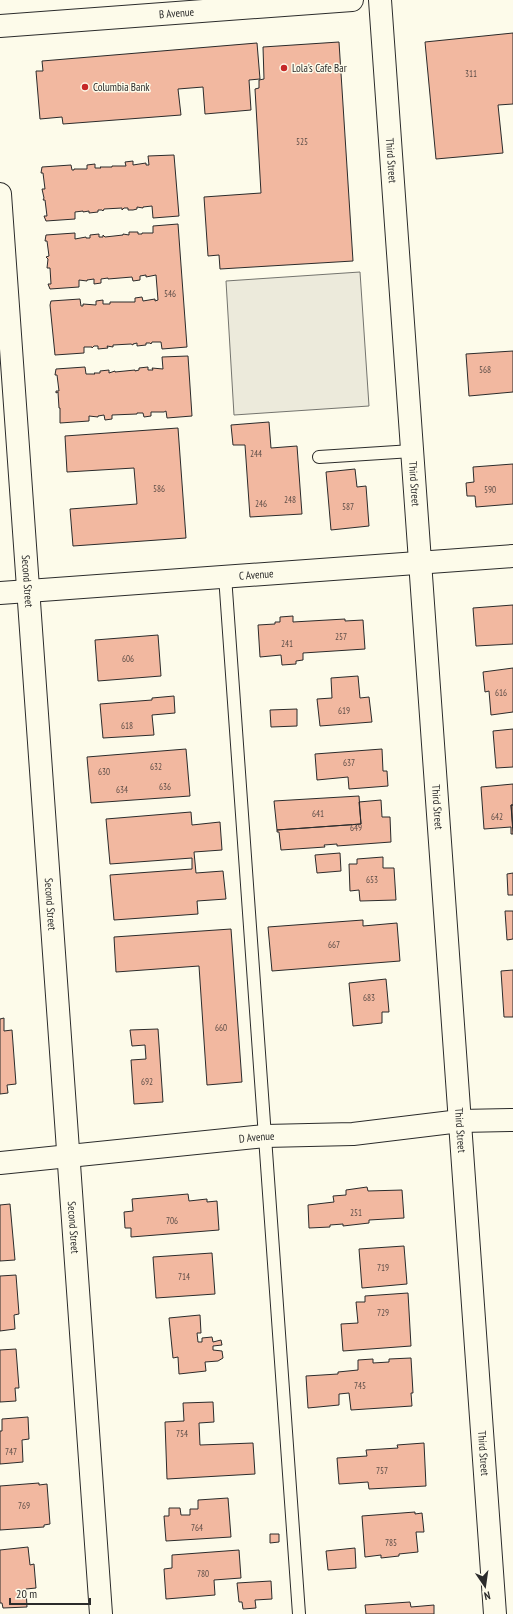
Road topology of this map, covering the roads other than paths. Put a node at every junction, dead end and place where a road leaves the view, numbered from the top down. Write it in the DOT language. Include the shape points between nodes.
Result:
graph roads {
  1 [pos="352,0"];
  2 [pos="380,0"];
  3 [pos="187,6"];
  4 [pos="0,26"];
  5 [pos="0,194"];
  6 [pos="412,451"];
  7 [pos="319,457"];
  8 [pos="513,556"];
  9 [pos="420,563"];
  10 [pos="225,576"];
  11 [pos="28,591"];
  12 [pos="0,593"];
  13 [pos="513,1120"];
  14 [pos="460,1121"];
  15 [pos="264,1136"];
  16 [pos="69,1155"];
  17 [pos="0,1163"];
  18 [pos="101,1614"];
  19 [pos="299,1614"];
  20 [pos="495,1614"];
  1 -- 3 [label="street, B Avenue"];
  2 -- 6 [label="street, Third Street"];
  3 -- 4 [label="street, B Avenue"];
  5 -- 11 [label="street, Second Street"];
  6 -- 7 [label="lane"];
  6 -- 9 [label="street, Third Street"];
  8 -- 9 [label="street, C Avenue"];
  9 -- 10 [label="street, C Avenue"];
  9 -- 14 [label="street, Third Street"];
  10 -- 11 [label="street, C Avenue"];
  10 -- 15 [label="lane"];
  11 -- 12 [label="street, C Avenue"];
  11 -- 16 [label="street, Second Street"];
  13 -- 14 [label="street, D Avenue"];
  14 -- 15 [label="street, D Avenue" via="353,1134"];
  14 -- 20 [label="street, Third Street"];
  15 -- 16 [label="street, D Avenue"];
  15 -- 19 [label="lane"];
  16 -- 17 [label="street, D Avenue"];
  16 -- 18 [label="street, Second Street"];
}
